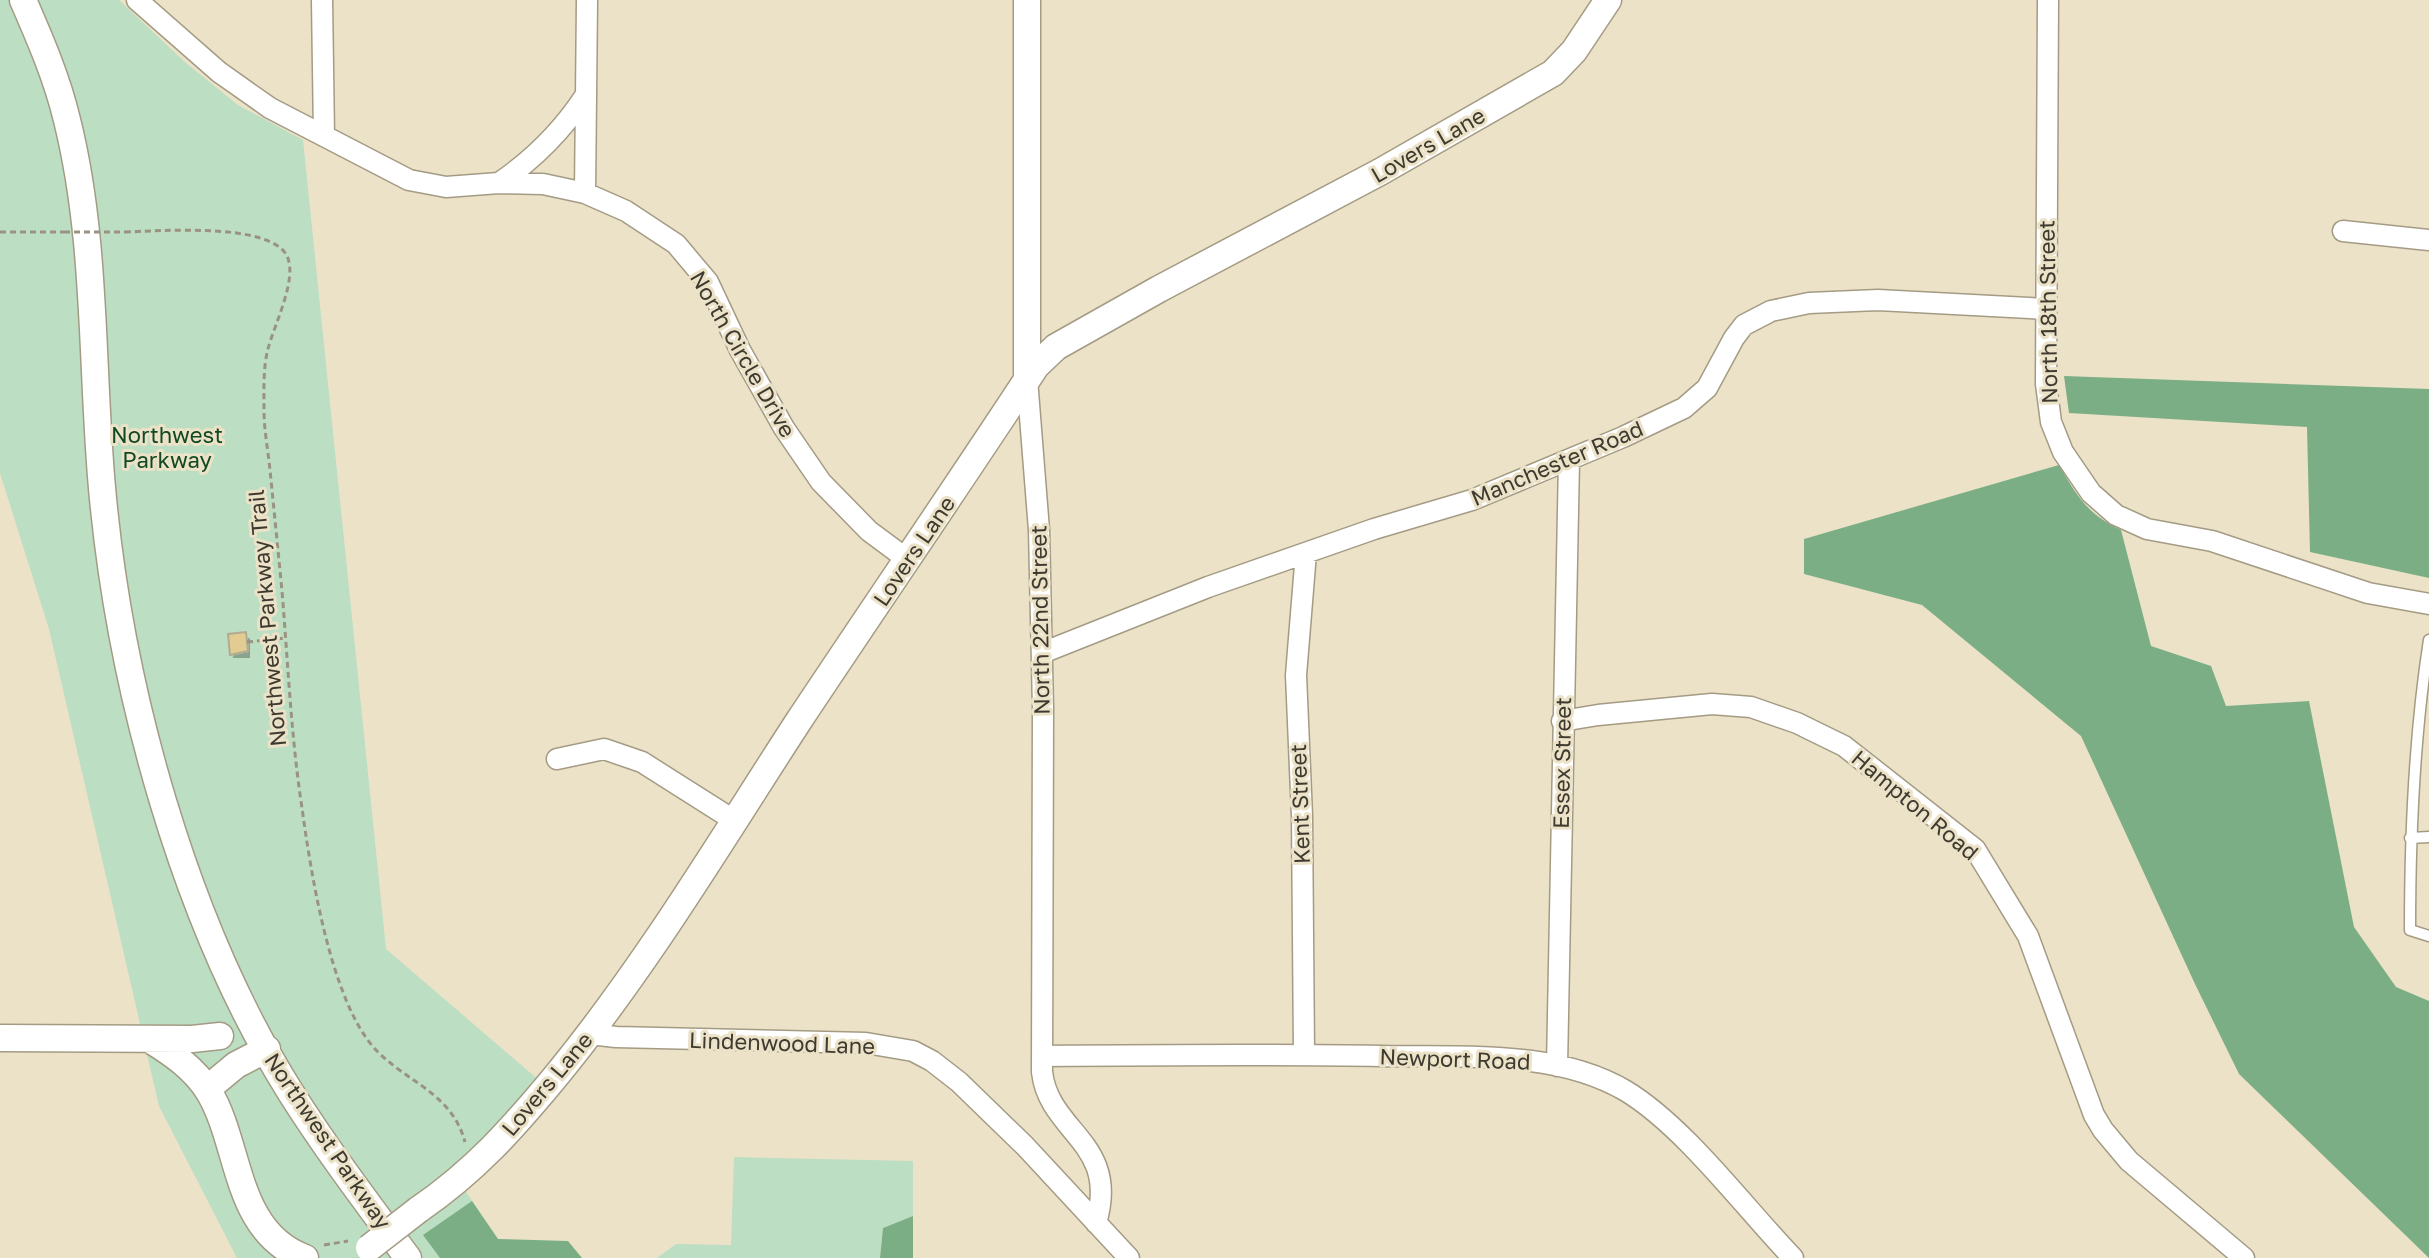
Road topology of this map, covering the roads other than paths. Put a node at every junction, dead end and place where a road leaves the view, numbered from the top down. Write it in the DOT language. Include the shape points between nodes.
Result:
graph roads {
  1 [pos="23,0"];
  2 [pos="137,0"];
  3 [pos="322,0"];
  4 [pos="587,0"];
  5 [pos="1027,0"];
  6 [pos="1608,0"];
  7 [pos="2048,0"];
  8 [pos="585,96"];
  9 [pos="324,136"];
  10 [pos="499,183"];
  11 [pos="585,193"];
  12 [pos="2343,231"];
  13 [pos="2429,240"];
  14 [pos="2046,309"];
  15 [pos="1027,379"];
  16 [pos="1569,460"];
  17 [pos="1306,553"];
  18 [pos="908,560"];
  19 [pos="2429,604"];
  20 [pos="2429,640"];
  21 [pos="1042,653"];
  22 [pos="1562,721"];
  23 [pos="557,759"];
  24 [pos="735,821"];
  25 [pos="2429,837"];
  26 [pos="2410,838"];
  27 [pos="2429,936"];
  28 [pos="251,1022"];
  29 [pos="590,1034"];
  30 [pos="220,1036"];
  31 [pos="0,1038"];
  32 [pos="149,1039"];
  33 [pos="267,1049"];
  34 [pos="1304,1054"];
  35 [pos="1042,1056"];
  36 [pos="1557,1066"];
  37 [pos="200,1080"];
  38 [pos="1096,1223"];
  39 [pos="358,1249"];
  40 [pos="296,1252"];
  41 [pos="408,1258"];
  42 [pos="1129,1258"];
  43 [pos="1792,1258"];
  44 [pos="2244,1258"];
  1 -- 28 [label="street, Northwest Parkway" via="48,57 78,170 88,246 102,491 140,715 190,880"];
  2 -- 9 [label="street, North Circle Drive" via="219,72 270,108"];
  3 -- 9 [label="street"];
  4 -- 8 [label="street"];
  5 -- 15 [label="street, North 22nd Street"];
  6 -- 15 [label="street, Lovers Lane" via="1553,73 1056,347"];
  7 -- 14 [label="street, North 18th Street"];
  8 -- 10 [label="street" via="543,149"];
  8 -- 11 [label="street"];
  9 -- 10 [label="street, North Circle Drive" via="409,180 446,187"];
  10 -- 11 [label="street, North Circle Drive" via="543,184"];
  11 -- 18 [label="street, North Circle Drive" via="626,211 676,244 708,282 784,428 821,482 869,531"];
  12 -- 13 [label="street"];
  14 -- 16 [label="street, Manchester Road" via="1878,300 1809,303 1771,311 1744,325 1707,388 1684,408"];
  14 -- 19 [label="street, North 18th Street" via="2051,422 2063,452 2091,493 2116,515 2147,529 2212,541 2368,593"];
  15 -- 18 [label="street, Lovers Lane"];
  15 -- 21 [label="street, North 22nd Street"];
  16 -- 17 [label="street, Manchester Road" via="1472,500"];
  16 -- 22 [label="street, Essex Street"];
  17 -- 21 [label="street, Manchester Road"];
  17 -- 34 [label="street, Kent Street" via="1296,675"];
  18 -- 24 [label="street, Lovers Lane"];
  20 -- 26 [label="lane" via="2418,709"];
  21 -- 35 [label="street, North 22nd Street"];
  22 -- 36 [label="street, Essex Street"];
  22 -- 44 [label="street, Hampton Road" via="1712,704 1751,707 1844,746 1924,808 1975,849 2022,926 2103,1130 2129,1161"];
  23 -- 24 [label="street" via="604,749 642,762"];
  24 -- 29 [label="street, Lovers Lane"];
  25 -- 26 [label="lane"];
  26 -- 27 [label="lane" via="2410,930"];
  28 -- 30 [label="street"];
  28 -- 33 [label="street, Northwest Parkway"];
  29 -- 38 [label="street, Lindenwood Lane" via="866,1043 913,1051 959,1082"];
  29 -- 39 [label="street, Lovers Lane, bridge" via="467,1174"];
  30 -- 32 [label="street"];
  30 -- 37 [label="street" via="200,1053"];
  31 -- 32 [label="street"];
  32 -- 37 [label="street"];
  33 -- 37 [label="street"];
  33 -- 41 [label="street, Northwest Parkway" via="328,1149"];
  34 -- 35 [label="street, Newport Road"];
  34 -- 36 [label="street, Newport Road" via="1496,1059"];
  35 -- 38 [label="street, North 22nd Street" via="1043,1088 1099,1170"];
  36 -- 43 [label="street, Newport Road" via="1622,1089 1647,1105"];
  37 -- 40 [label="street" via="215,1103 252,1209 265,1229"];
  38 -- 42 [label="street, Lindenwood Lane"];
}
